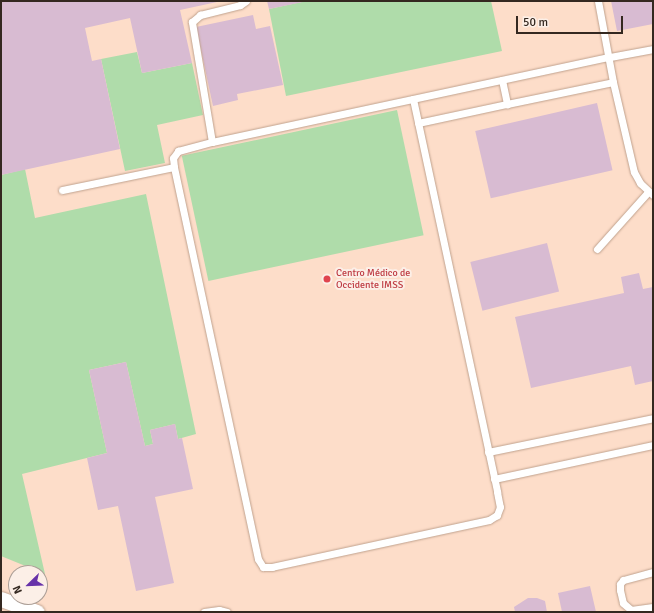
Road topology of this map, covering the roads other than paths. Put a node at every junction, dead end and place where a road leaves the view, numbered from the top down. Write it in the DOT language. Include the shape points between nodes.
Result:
graph roads {
  1 [pos="246,1"];
  2 [pos="598,1"];
  3 [pos="653,49"];
  4 [pos="610,57"];
  5 [pos="502,80"];
  6 [pos="613,82"];
  7 [pos="412,99"];
  8 [pos="507,104"];
  9 [pos="418,123"];
  10 [pos="212,142"];
  11 [pos="174,167"];
  12 [pos="62,190"];
  13 [pos="650,193"];
  14 [pos="597,249"];
  15 [pos="653,418"];
  16 [pos="653,445"];
  17 [pos="488,452"];
  18 [pos="494,479"];
  19 [pos="653,572"];
  20 [pos="1,599"];
  21 [pos="653,607"];
  22 [pos="37,612"];
  23 [pos="204,612"];
  24 [pos="226,612"];
  1 -- 10 [label="lane" via="240,5 200,15 192,22"];
  2 -- 4 [label="lane"];
  3 -- 4 [label="lane"];
  4 -- 5 [label="lane"];
  4 -- 6 [label="lane"];
  5 -- 7 [label="lane"];
  5 -- 8 [label="lane"];
  6 -- 8 [label="lane"];
  6 -- 13 [label="lane" via="634,172"];
  7 -- 9 [label="lane"];
  7 -- 10 [label="lane"];
  8 -- 9 [label="lane"];
  9 -- 17 [label="lane"];
  10 -- 11 [label="lane" via="178,151 173,158"];
  11 -- 12 [label="lane"];
  11 -- 18 [label="lane" via="258,559 263,567 489,520 497,515 500,507"];
  13 -- 14 [label="lane"];
  15 -- 17 [label="lane"];
  16 -- 18 [label="lane"];
  17 -- 18 [label="lane"];
  19 -- 21 [label="lane" via="623,580 620,584 623,603 630,610"];
  20 -- 22 [label="street"];
  23 -- 24 [label="lane"];
}
